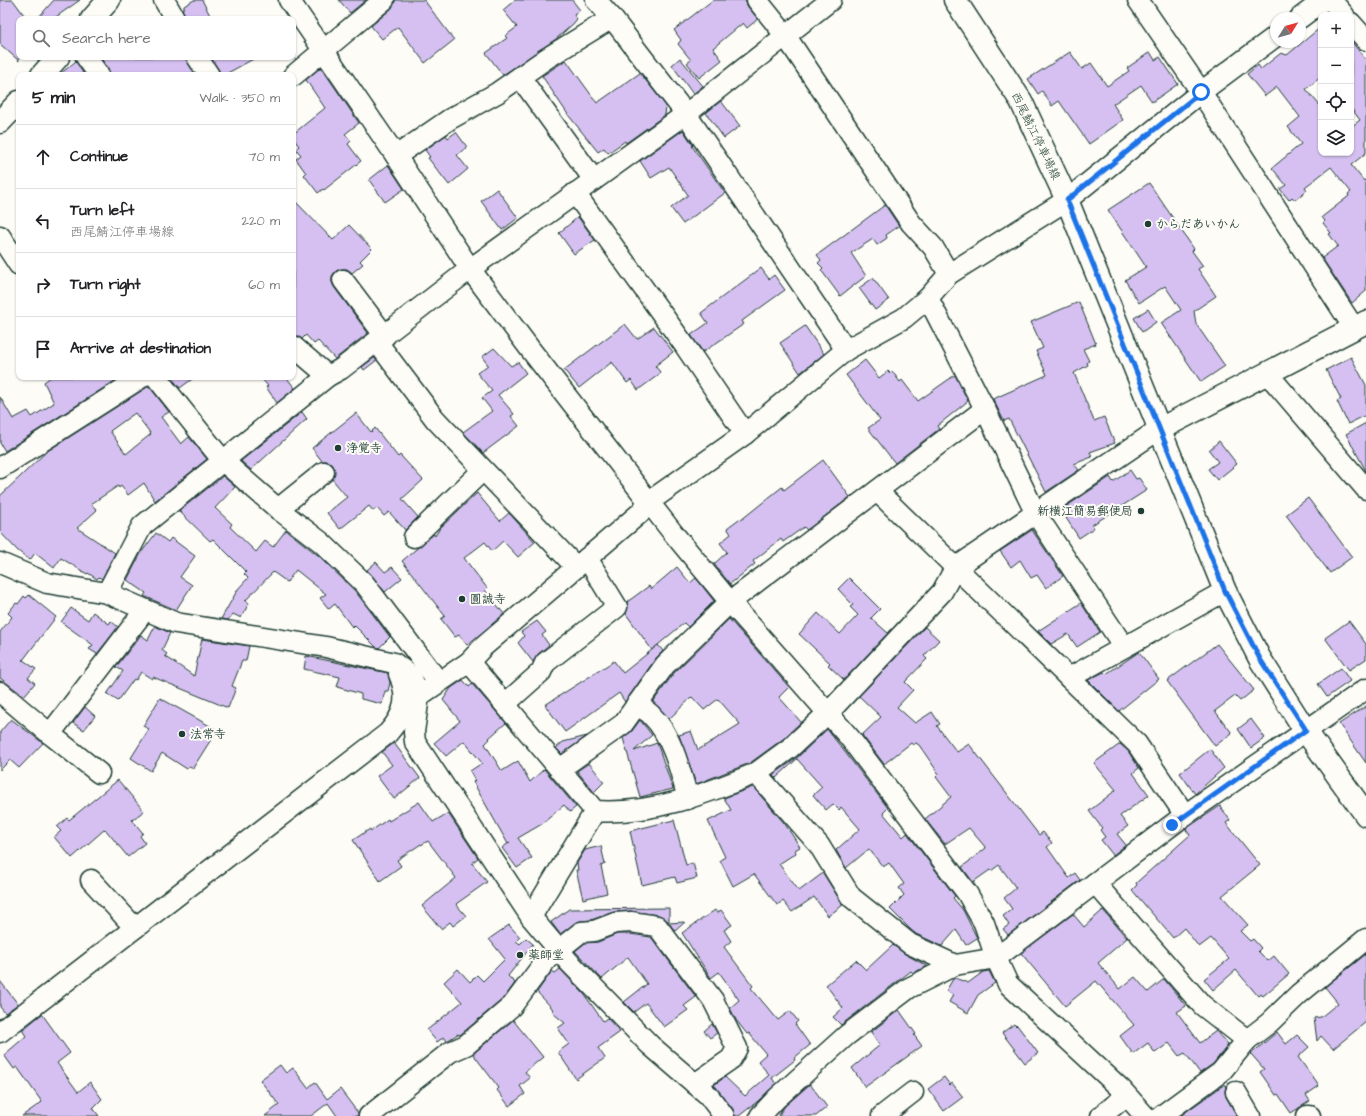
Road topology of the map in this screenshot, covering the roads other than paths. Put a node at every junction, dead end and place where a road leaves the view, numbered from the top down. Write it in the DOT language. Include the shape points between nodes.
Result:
graph roads {
  1 [pos="109,0"];
  2 [pos="164,0"];
  3 [pos="289,0"];
  4 [pos="384,0"];
  5 [pos="596,0"];
  6 [pos="757,0"];
  7 [pos="831,0"];
  8 [pos="955,0"];
  9 [pos="1138,0"];
  10 [pos="1324,0"];
  11 [pos="1331,0"];
  12 [pos="1341,12"];
  13 [pos="1306,14"];
  14 [pos="95,16"];
  15 [pos="173,16"];
  16 [pos="612,18"];
  17 [pos="1354,26"];
  18 [pos="785,35"];
  19 [pos="1270,40"];
  20 [pos="1366,40"];
  21 [pos="324,50"];
  22 [pos="55,60"];
  23 [pos="88,60"];
  24 [pos="199,60"];
  25 [pos="45,72"];
  26 [pos="97,72"];
  27 [pos="207,72"];
  28 [pos="296,73"];
  29 [pos="520,77"];
  30 [pos="1201,92"];
  31 [pos="686,114"];
  32 [pos="396,156"];
  33 [pos="594,180"];
  34 [pos="575,193"];
  35 [pos="1067,200"];
  36 [pos="470,269"];
  37 [pos="949,274"];
  38 [pos="343,280"];
  39 [pos="928,298"];
  40 [pos="1360,325"];
  41 [pos="381,339"];
  42 [pos="296,349"];
  43 [pos="846,350"];
  44 [pos="1267,374"];
  45 [pos="328,376"];
  46 [pos="137,380"];
  47 [pos="158,380"];
  48 [pos="986,409"];
  49 [pos="1158,430"];
  50 [pos="745,434"];
  51 [pos="223,461"];
  52 [pos="0,468"];
  53 [pos="483,470"];
  54 [pos="324,472"];
  55 [pos="1366,489"];
  56 [pos="877,491"];
  57 [pos="650,501"];
  58 [pos="278,509"];
  59 [pos="1036,514"];
  60 [pos="414,537"];
  61 [pos="582,562"];
  62 [pos="0,563"];
  63 [pos="955,568"];
  64 [pos="1225,591"];
  65 [pos="107,593"];
  66 [pos="730,602"];
  67 [pos="145,610"];
  68 [pos="1124,648"];
  69 [pos="469,662"];
  70 [pos="394,663"];
  71 [pos="1069,678"];
  72 [pos="438,681"];
  73 [pos="1366,689"];
  74 [pos="0,692"];
  75 [pos="419,696"];
  76 [pos="505,704"];
  77 [pos="636,705"];
  78 [pos="829,712"];
  79 [pos="1306,730"];
  80 [pos="50,734"];
  81 [pos="560,769"];
  82 [pos="99,773"];
  83 [pos="756,773"];
  84 [pos="688,799"];
  85 [pos="595,811"];
  86 [pos="1185,815"];
  87 [pos="1366,815"];
  88 [pos="91,880"];
  89 [pos="1095,883"];
  90 [pos="531,917"];
  91 [pos="135,928"];
  92 [pos="1366,939"];
  93 [pos="558,949"];
  94 [pos="996,958"];
  95 [pos="955,965"];
  96 [pos="0,1032"];
  97 [pos="1247,1040"];
  98 [pos="695,1084"];
  99 [pos="913,1092"];
  100 [pos="1236,1092"];
  101 [pos="1126,1096"];
  102 [pos="369,1116"];
  103 [pos="724,1116"];
  104 [pos="760,1116"];
  105 [pos="882,1116"];
  106 [pos="1101,1116"];
  107 [pos="1145,1116"];
  108 [pos="1161,1116"];
  109 [pos="1250,1116"];
  110 [pos="1307,1116"];
  111 [pos="1310,1116"];
  1 -- 14 [label="main road"];
  2 -- 15 [label="street"];
  3 -- 21 [label="street"];
  4 -- 21 [label="street"];
  5 -- 16 [label="street"];
  6 -- 18 [label="street"];
  7 -- 18 [label="street"];
  8 -- 35 [label="main road, 西尾鯖江停車場線" via="1020,101"];
  9 -- 30 [label="street"];
  10 -- 13 [label="street"];
  11 -- 12 [label="street"];
  16 -- 29 [label="street"];
  16 -- 31 [label="street"];
  17 -- 20 [label="street"];
  18 -- 31 [label="street"];
  18 -- 37 [label="street" via="907,217 933,247"];
  19 -- 30 [label="street"];
  21 -- 28 [label="street"];
  21 -- 32 [label="street"];
  22 -- 25 [label="main road"];
  23 -- 26 [label="street"];
  24 -- 27 [label="street"];
  29 -- 32 [label="street" via="450,119"];
  29 -- 33 [label="street"];
  30 -- 35 [label="street"];
  30 -- 40 [label="street"];
  31 -- 33 [label="street"];
  31 -- 43 [label="street"];
  32 -- 36 [label="street"];
  33 -- 34 [label="street"];
  34 -- 36 [label="street"];
  34 -- 50 [label="street"];
  35 -- 37 [label="street"];
  35 -- 49 [label="main road, 西尾鯖江停車場線"];
  36 -- 41 [label="street"];
  36 -- 57 [label="street"];
  37 -- 39 [label="street"];
  38 -- 41 [label="street"];
  39 -- 43 [label="street" via="904,318"];
  39 -- 48 [label="street"];
  40 -- 44 [label="main road"];
  41 -- 45 [label="street"];
  41 -- 53 [label="street" via="435,418"];
  42 -- 45 [label="street"];
  43 -- 50 [label="street"];
  44 -- 49 [label="main road"];
  44 -- 55 [label="street"];
  45 -- 51 [label="street"];
  46 -- 52 [label="street"];
  47 -- 51 [label="street"];
  48 -- 56 [label="street"];
  48 -- 59 [label="street"];
  49 -- 59 [label="street"];
  49 -- 64 [label="main road, 西尾鯖江停車場線"];
  50 -- 57 [label="street"];
  51 -- 58 [label="street"];
  51 -- 65 [label="street" via="142,526"];
  53 -- 60 [label="street"];
  53 -- 61 [label="street"];
  54 -- 58 [label="street"];
  56 -- 63 [label="street"];
  56 -- 66 [label="street"];
  57 -- 61 [label="street" via="640,513"];
  57 -- 66 [label="street"];
  58 -- 72 [label="street" via="321,542 364,583"];
  59 -- 63 [label="street"];
  59 -- 68 [label="street"];
  61 -- 69 [label="street"];
  61 -- 76 [label="street" via="617,607 545,663 541,672"];
  62 -- 65 [label="street" via="48,583"];
  63 -- 71 [label="street"];
  63 -- 78 [label="street" via="942,592"];
  64 -- 68 [label="street"];
  64 -- 79 [label="main road, 西尾鯖江停車場線" via="1260,659"];
  65 -- 67 [label="street"];
  66 -- 77 [label="street" via="665,665"];
  66 -- 78 [label="street"];
  67 -- 70 [label="street" via="176,623 326,647"];
  67 -- 80 [label="street"];
  68 -- 71 [label="street"];
  69 -- 72 [label="street"];
  69 -- 76 [label="street"];
  70 -- 75 [label="street" via="411,676"];
  70 -- 91 [label="street" via="405,695 399,721 388,733"];
  71 -- 86 [label="street" via="1137,744"];
  72 -- 75 [label="street"];
  73 -- 79 [label="street"];
  74 -- 80 [label="street"];
  75 -- 90 [label="street" via="415,742"];
  76 -- 81 [label="street"];
  77 -- 81 [label="street" via="623,724"];
  77 -- 84 [label="street" via="652,716 664,734 677,762"];
  78 -- 83 [label="street" via="790,748"];
  78 -- 94 [label="street" via="967,892 984,923"];
  79 -- 86 [label="street"];
  79 -- 87 [label="main road, 西尾鯖江停車場線"];
  80 -- 82 [label="street"];
  81 -- 85 [label="street"];
  83 -- 84 [label="street"];
  83 -- 95 [label="street" via="819,845 851,897 910,944"];
  84 -- 85 [label="street" via="619,813"];
  85 -- 90 [label="street"];
  86 -- 89 [label="street"];
  88 -- 91 [label="street"];
  89 -- 94 [label="street"];
  89 -- 97 [label="street" via="1202,1005"];
  90 -- 93 [label="street"];
  91 -- 96 [label="street"];
  92 -- 97 [label="street"];
  93 -- 98 [label="street" via="650,1045"];
  93 -- 98 [label="street" via="581,932 594,931 615,923 632,922 657,926 713,1000 737,1048 731,1059"];
  93 -- 102 [label="street" via="546,959 512,1006 466,1045 450,1052"];
  94 -- 95 [label="street"];
  94 -- 101 [label="street" via="1008,984"];
  95 -- 104 [label="street" via="909,988 847,1035"];
  97 -- 108 [label="street" via="1222,1072"];
  98 -- 103 [label="street" via="708,1095"];
  99 -- 105 [label="street"];
  100 -- 109 [label="street"];
  101 -- 106 [label="street"];
  101 -- 107 [label="street"];
  110 -- 111 [label="street"];
}
